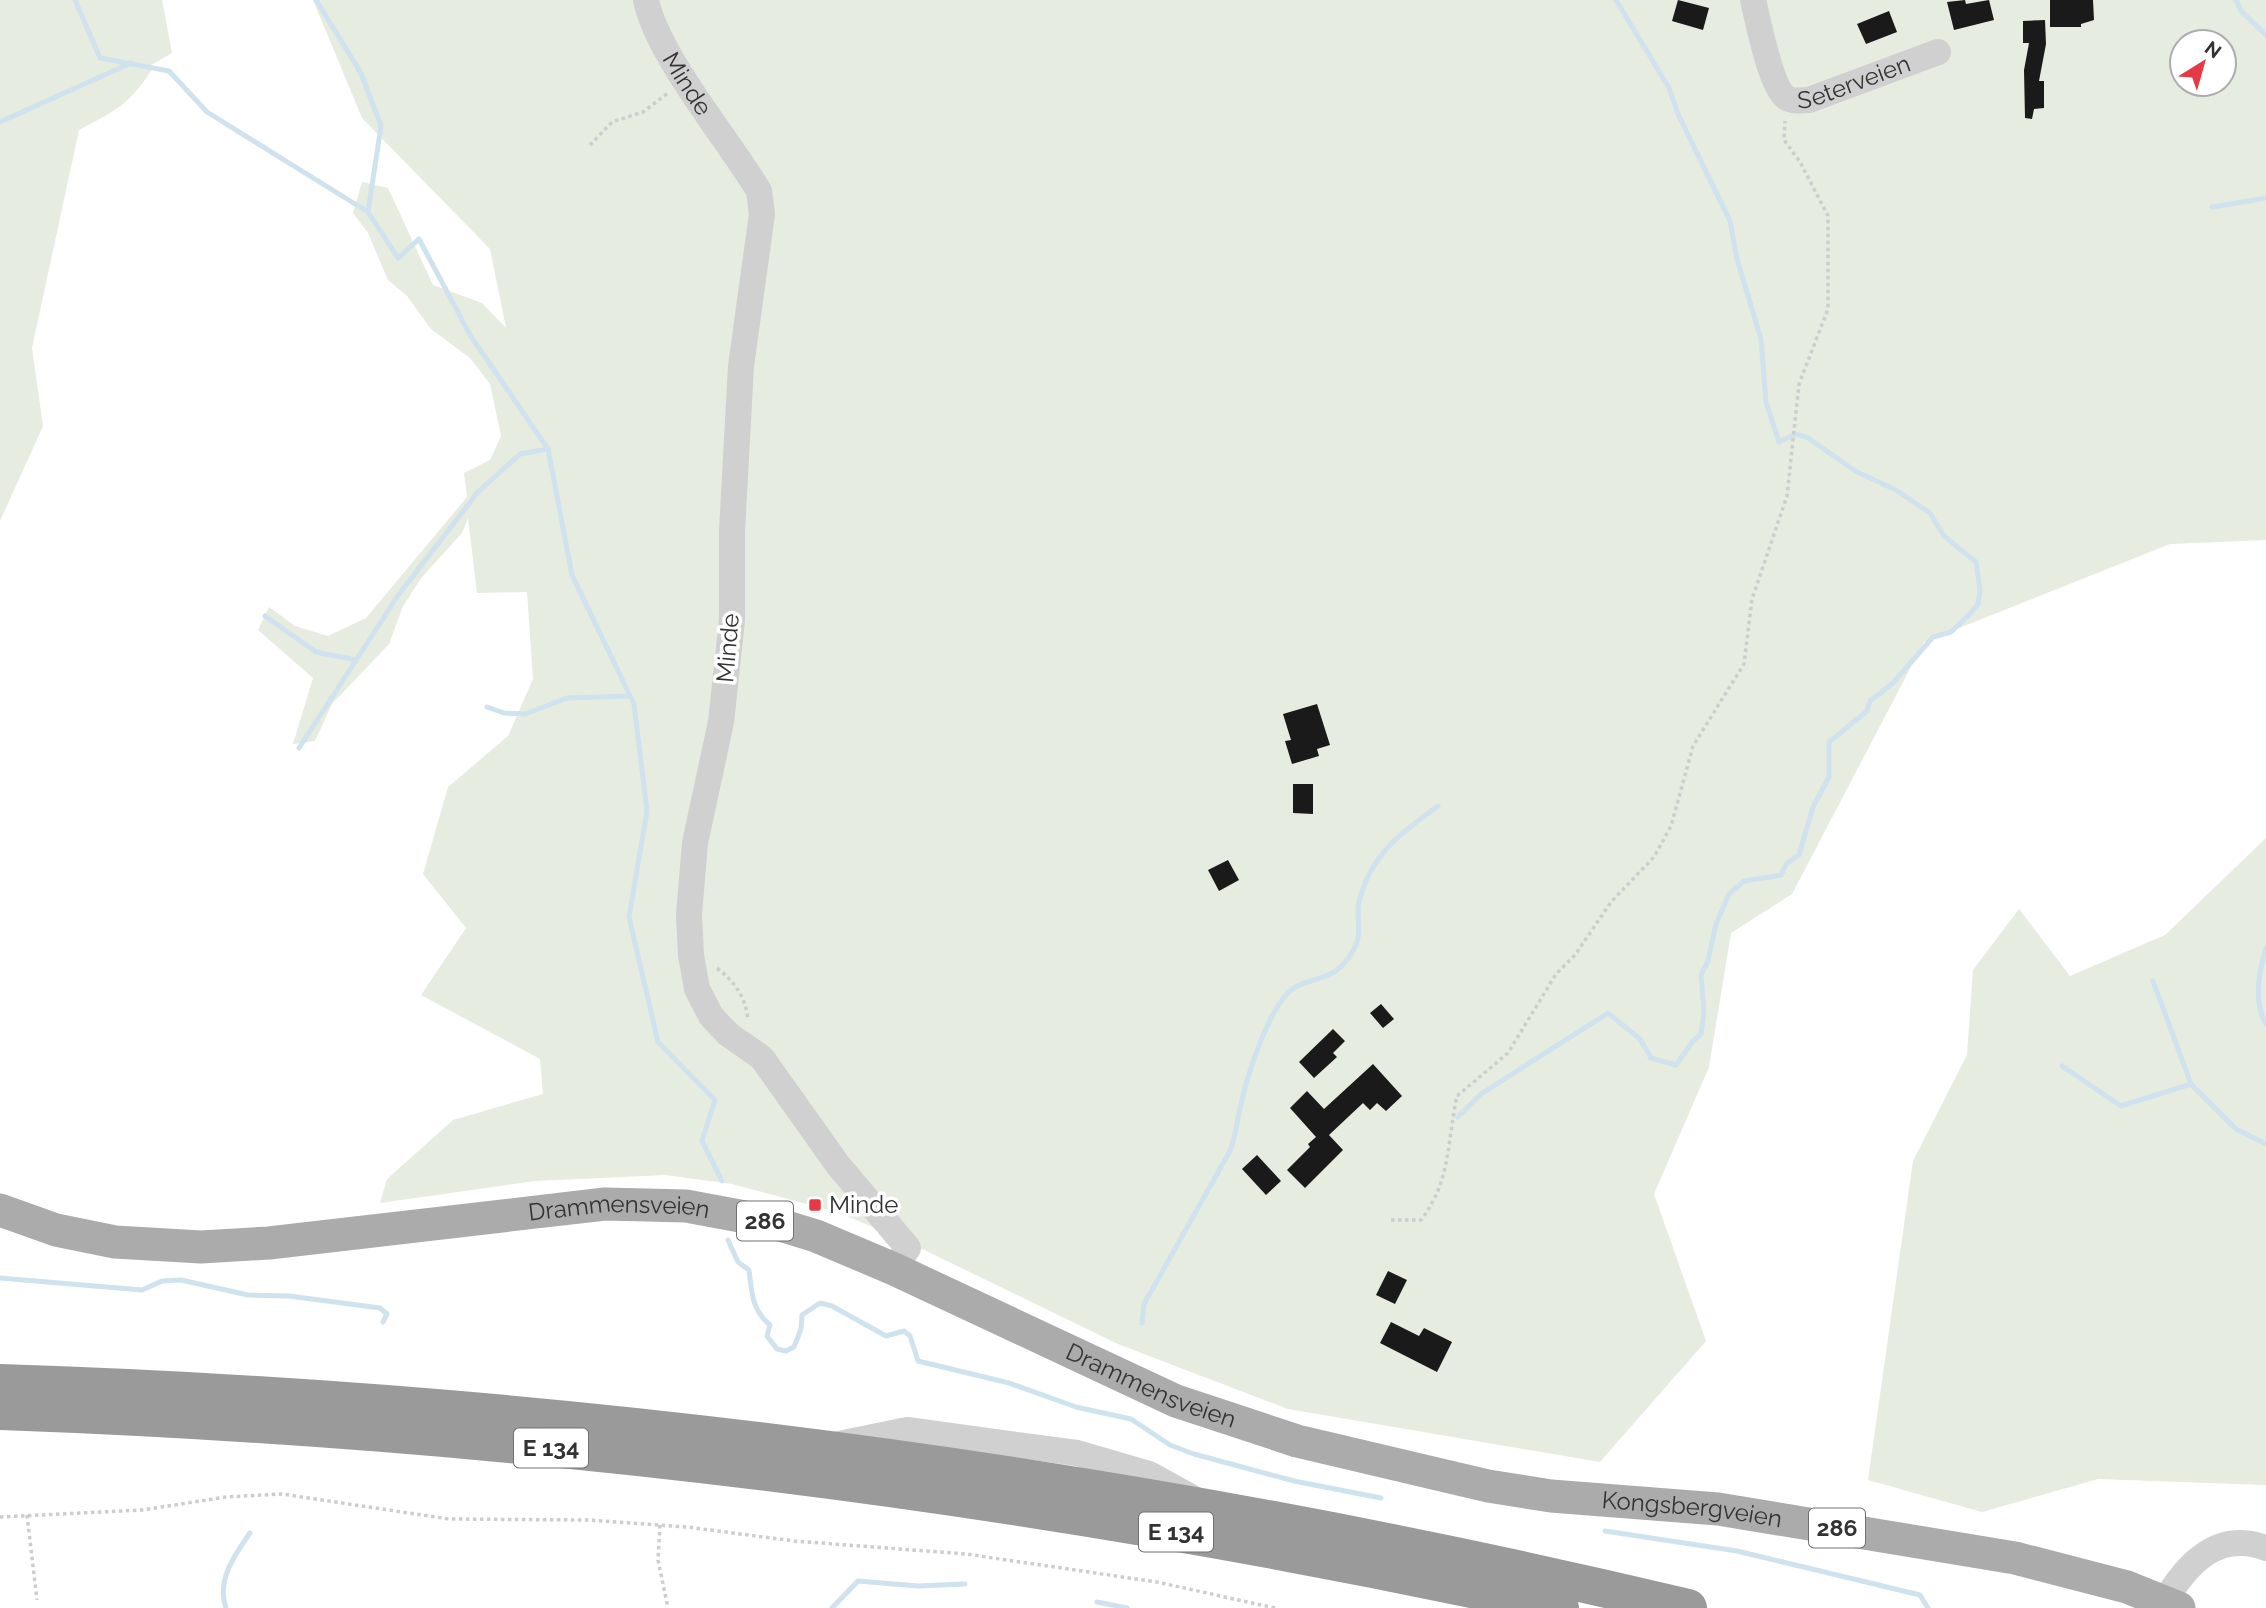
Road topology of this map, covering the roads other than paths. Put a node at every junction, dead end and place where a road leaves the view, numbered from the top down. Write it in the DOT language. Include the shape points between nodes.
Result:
graph roads {
  1 [pos="646,0"];
  2 [pos="1753,0"];
  3 [pos="1938,52"];
  4 [pos="0,1210"];
  5 [pos="901,1259"];
  6 [pos="0,1383"];
  7 [pos="0,1411"];
  8 [pos="68,1414"];
  9 [pos="0,1430"];
  10 [pos="823,1450"];
  11 [pos="1488,1486"];
  12 [pos="1212,1510"];
  13 [pos="2266,1548"];
  14 [pos="2172,1605"];
  15 [pos="1560,1608"];
  16 [pos="1688,1608"];
  1 -- 5 [label="street, Minde" via="649,14 686,80 759,191 762,214 741,366 732,620 721,722 695,843 689,915 697,989 711,1016 762,1058 779,1079"];
  2 -- 3 [label="street, Seterveien" via="1774,78 1786,98 1809,100"];
  4 -- 5 [label="main road, Drammensveien / 286" via="55,1230 115,1242 201,1247 560,1208 648,1203 767,1221"];
  5 -- 11 [label="main road, Drammensveien / 286" via="1023,1332 1186,1405 1297,1441"];
  6 -- 10 [label="highway, E 134" via="359,1402"];
  7 -- 8 [label="highway, E 134"];
  8 -- 9 [label="highway, E 134"];
  8 -- 15 [label="highway, E 134" via="386,1433 811,1476 1227,1541"];
  10 -- 12 [label="highway, E 134"];
  10 -- 12 [label="street" via="907,1430 1077,1452 1168,1482"];
  11 -- 14 [label="main road, Kongsbergveien / 286" via="1568,1498 1718,1509 1928,1542 2077,1572"];
  12 -- 16 [label="highway, E 134" via="1426,1550"];
  13 -- 14 [label="street" via="2247,1543 2211,1549 2188,1566"];
}
